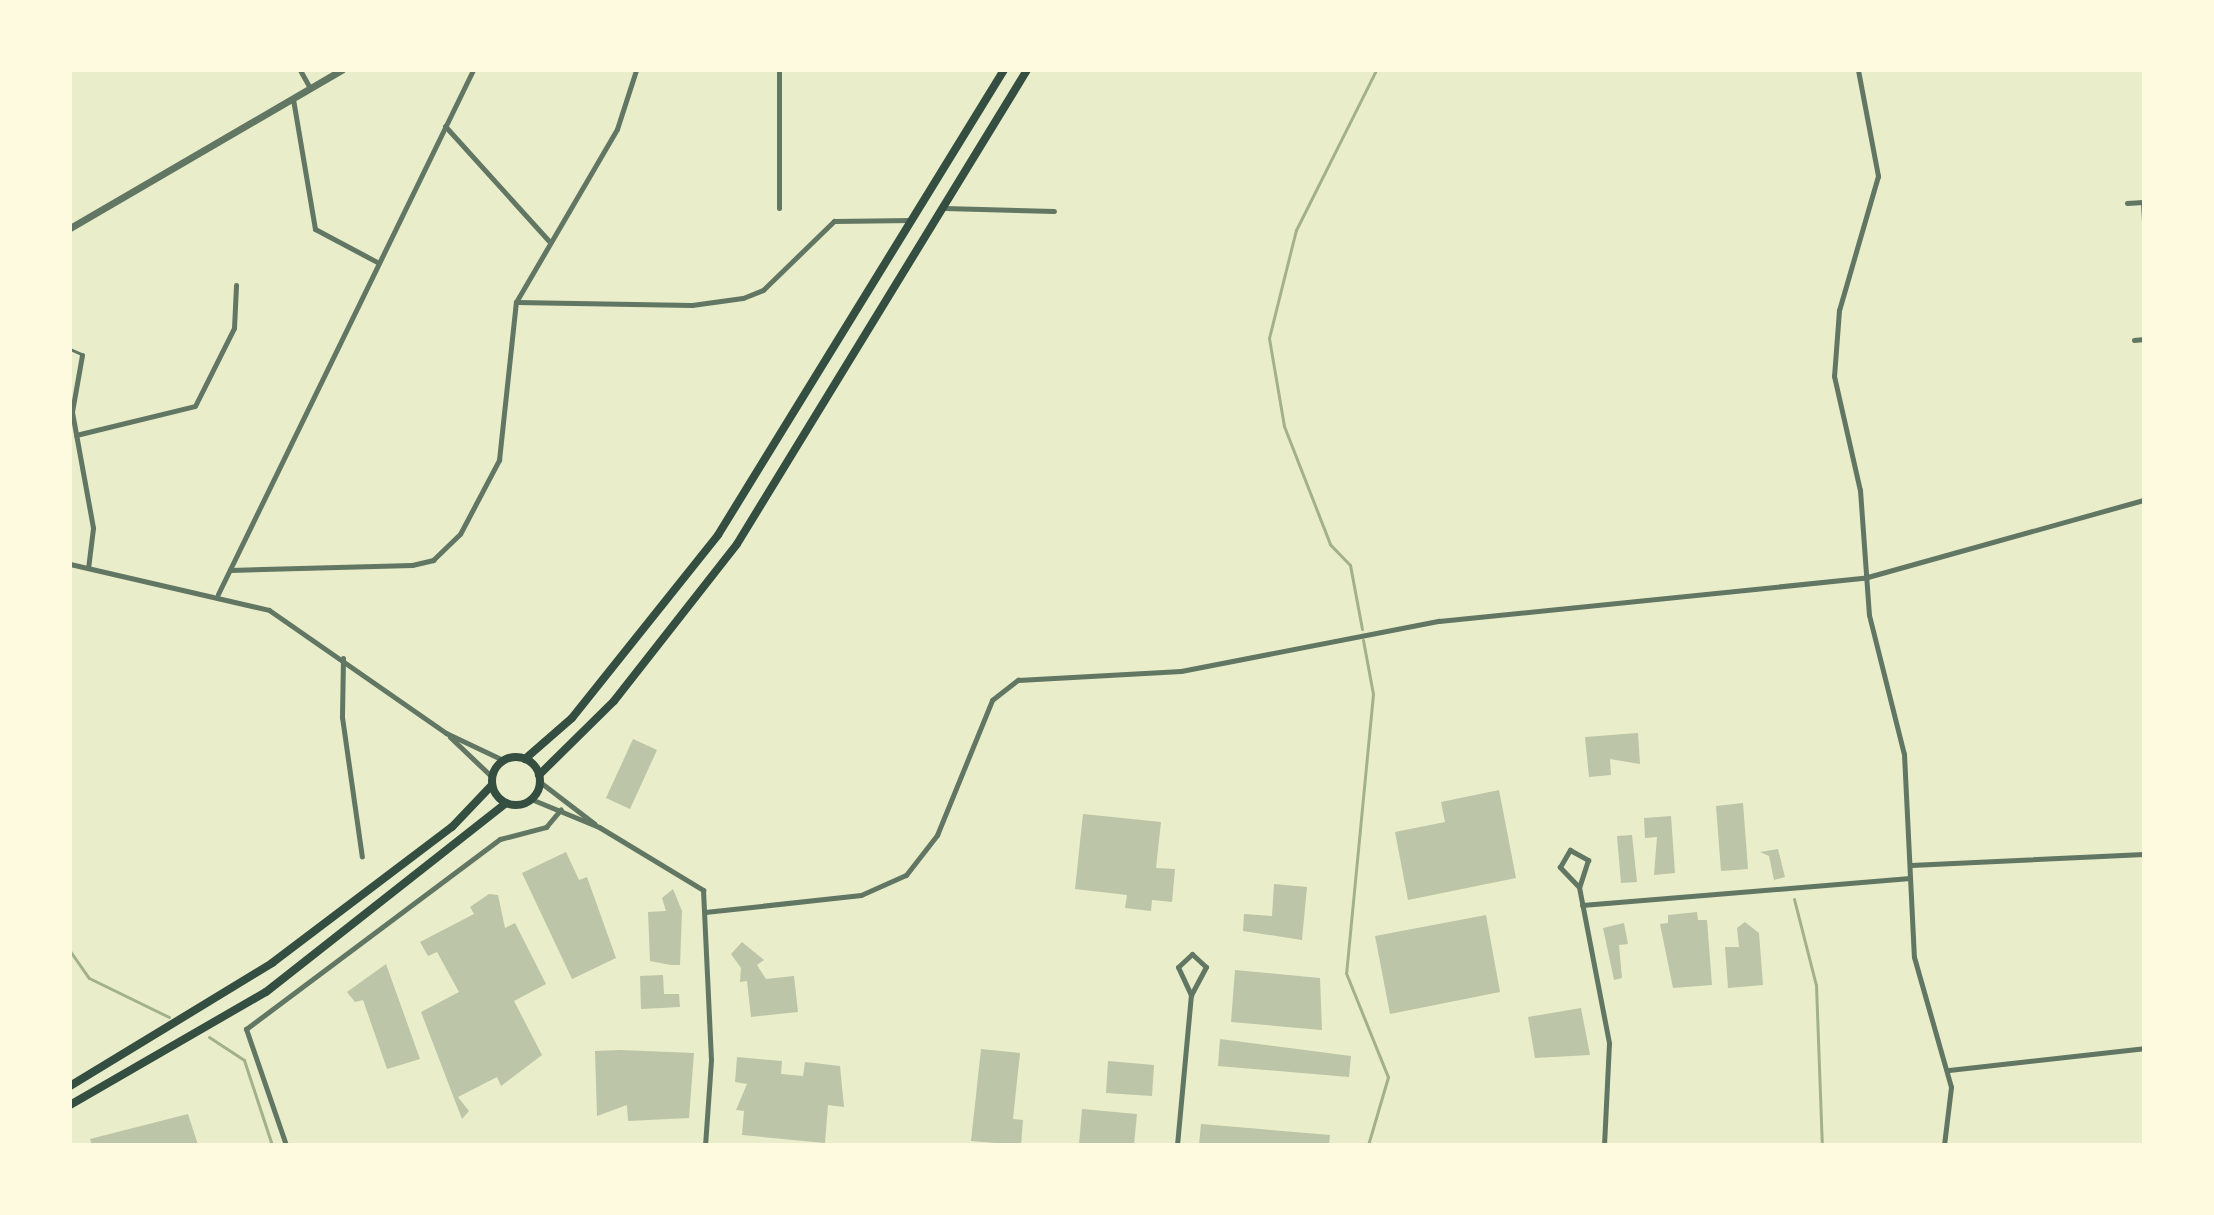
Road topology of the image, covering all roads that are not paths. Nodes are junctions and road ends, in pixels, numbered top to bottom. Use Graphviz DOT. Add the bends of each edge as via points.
graph roads {
  1 [pos="300,70"];
  2 [pos="342,70"];
  3 [pos="473,70"];
  4 [pos="636,70"];
  5 [pos="779,70"];
  6 [pos="1004,70"];
  7 [pos="1027,70"];
  8 [pos="1858,70"];
  9 [pos="310,88"];
  10 [pos="293,99"];
  11 [pos="445,126"];
  12 [pos="2144,202"];
  13 [pos="2127,203"];
  14 [pos="779,208"];
  15 [pos="943,208"];
  16 [pos="1054,211"];
  17 [pos="913,221"];
  18 [pos="2144,222"];
  19 [pos="70,228"];
  20 [pos="548,240"];
  21 [pos="377,262"];
  22 [pos="236,285"];
  23 [pos="516,302"];
  24 [pos="2144,339"];
  25 [pos="2134,340"];
  26 [pos="70,349"];
  27 [pos="82,355"];
  28 [pos="76,435"];
  29 [pos="2144,500"];
  30 [pos="70,564"];
  31 [pos="88,566"];
  32 [pos="230,570"];
  33 [pos="1864,578"];
  34 [pos="218,594"];
  35 [pos="343,657"];
  36 [pos="446,733"];
  37 [pos="525,759"];
  38 [pos="503,760"];
  39 [pos="539,778"];
  40 [pos="492,781"];
  41 [pos="531,799"];
  42 [pos="506,803"];
  43 [pos="561,809"];
  44 [pos="599,827"];
  45 [pos="2144,854"];
  46 [pos="362,857"];
  47 [pos="1911,865"];
  48 [pos="1910,878"];
  49 [pos="1579,887"];
  50 [pos="1582,905"];
  51 [pos="705,912"];
  52 [pos="1191,995"];
  53 [pos="2144,1048"];
  54 [pos="1949,1070"];
  55 [pos="70,1086"];
  56 [pos="70,1105"];
  57 [pos="286,1145"];
  58 [pos="517,1145"];
  59 [pos="633,1145"];
  60 [pos="705,1145"];
  61 [pos="1177,1145"];
  62 [pos="1604,1145"];
  63 [pos="1944,1145"];
  1 -- 9 [label="street"];
  2 -- 9 [label="street"];
  3 -- 11 [label="street"];
  4 -- 20 [label="street" via="617,129"];
  5 -- 14 [label="street"];
  6 -- 17 [label="main road"];
  7 -- 15 [label="main road"];
  8 -- 33 [label="street" via="1878,176 1832,354 1860,490"];
  9 -- 10 [label="street"];
  10 -- 19 [label="street"];
  10 -- 21 [label="street" via="315,229"];
  11 -- 20 [label="street"];
  11 -- 21 [label="street"];
  12 -- 13 [label="street"];
  12 -- 18 [label="street"];
  15 -- 16 [label="street"];
  15 -- 39 [label="main road" via="737,544 614,701"];
  17 -- 23 [label="street" via="884,215 834,221 763,290 743,298 692,305"];
  17 -- 37 [label="main road" via="692,573 572,718"];
  20 -- 23 [label="street"];
  21 -- 32 [label="street"];
  22 -- 28 [label="street" via="234,328 195,406"];
  23 -- 32 [label="street" via="499,460 448,548 412,565"];
  24 -- 25 [label="street"];
  26 -- 27 [label="lane"];
  27 -- 28 [label="street"];
  28 -- 31 [label="street" via="93,523"];
  29 -- 33 [label="street"];
  30 -- 31 [label="street"];
  31 -- 34 [label="street"];
  32 -- 34 [label="street"];
  33 -- 47 [label="street" via="1904,754"];
  33 -- 51 [label="street" via="1353,636 1181,671 1010,683 988,708 931,846 906,875 861,895"];
  34 -- 35 [label="street" via="269,610"];
  35 -- 36 [label="street"];
  35 -- 46 [label="street" via="342,717"];
  36 -- 38 [label="street"];
  36 -- 40 [label="street"];
  37 -- 38 [label="main road"];
  37 -- 39 [label="main road"];
  38 -- 40 [label="main road"];
  39 -- 41 [label="main road"];
  39 -- 44 [label="street"];
  40 -- 42 [label="main road"];
  40 -- 55 [label="main road" via="452,827 211,1005"];
  41 -- 42 [label="main road"];
  41 -- 43 [label="street"];
  42 -- 56 [label="main road" via="310,959 190,1039"];
  43 -- 44 [label="street"];
  43 -- 57 [label="street" via="546,827 500,839 246,1029"];
  44 -- 51 [label="street" via="694,879"];
  45 -- 47 [label="street"];
  47 -- 48 [label="street"];
  48 -- 50 [label="street"];
  48 -- 54 [label="street" via="1914,957"];
  49 -- 49 [label="street" via="1588,860 1570,850 1560,867"];
  49 -- 50 [label="street"];
  50 -- 62 [label="street" via="1609,1043"];
  51 -- 60 [label="street" via="711,1060"];
  52 -- 52 [label="street" via="1206,967 1192,954 1178,967"];
  52 -- 61 [label="street"];
  53 -- 54 [label="street"];
  54 -- 63 [label="street"];
  58 -- 59 [label="street"];
}
